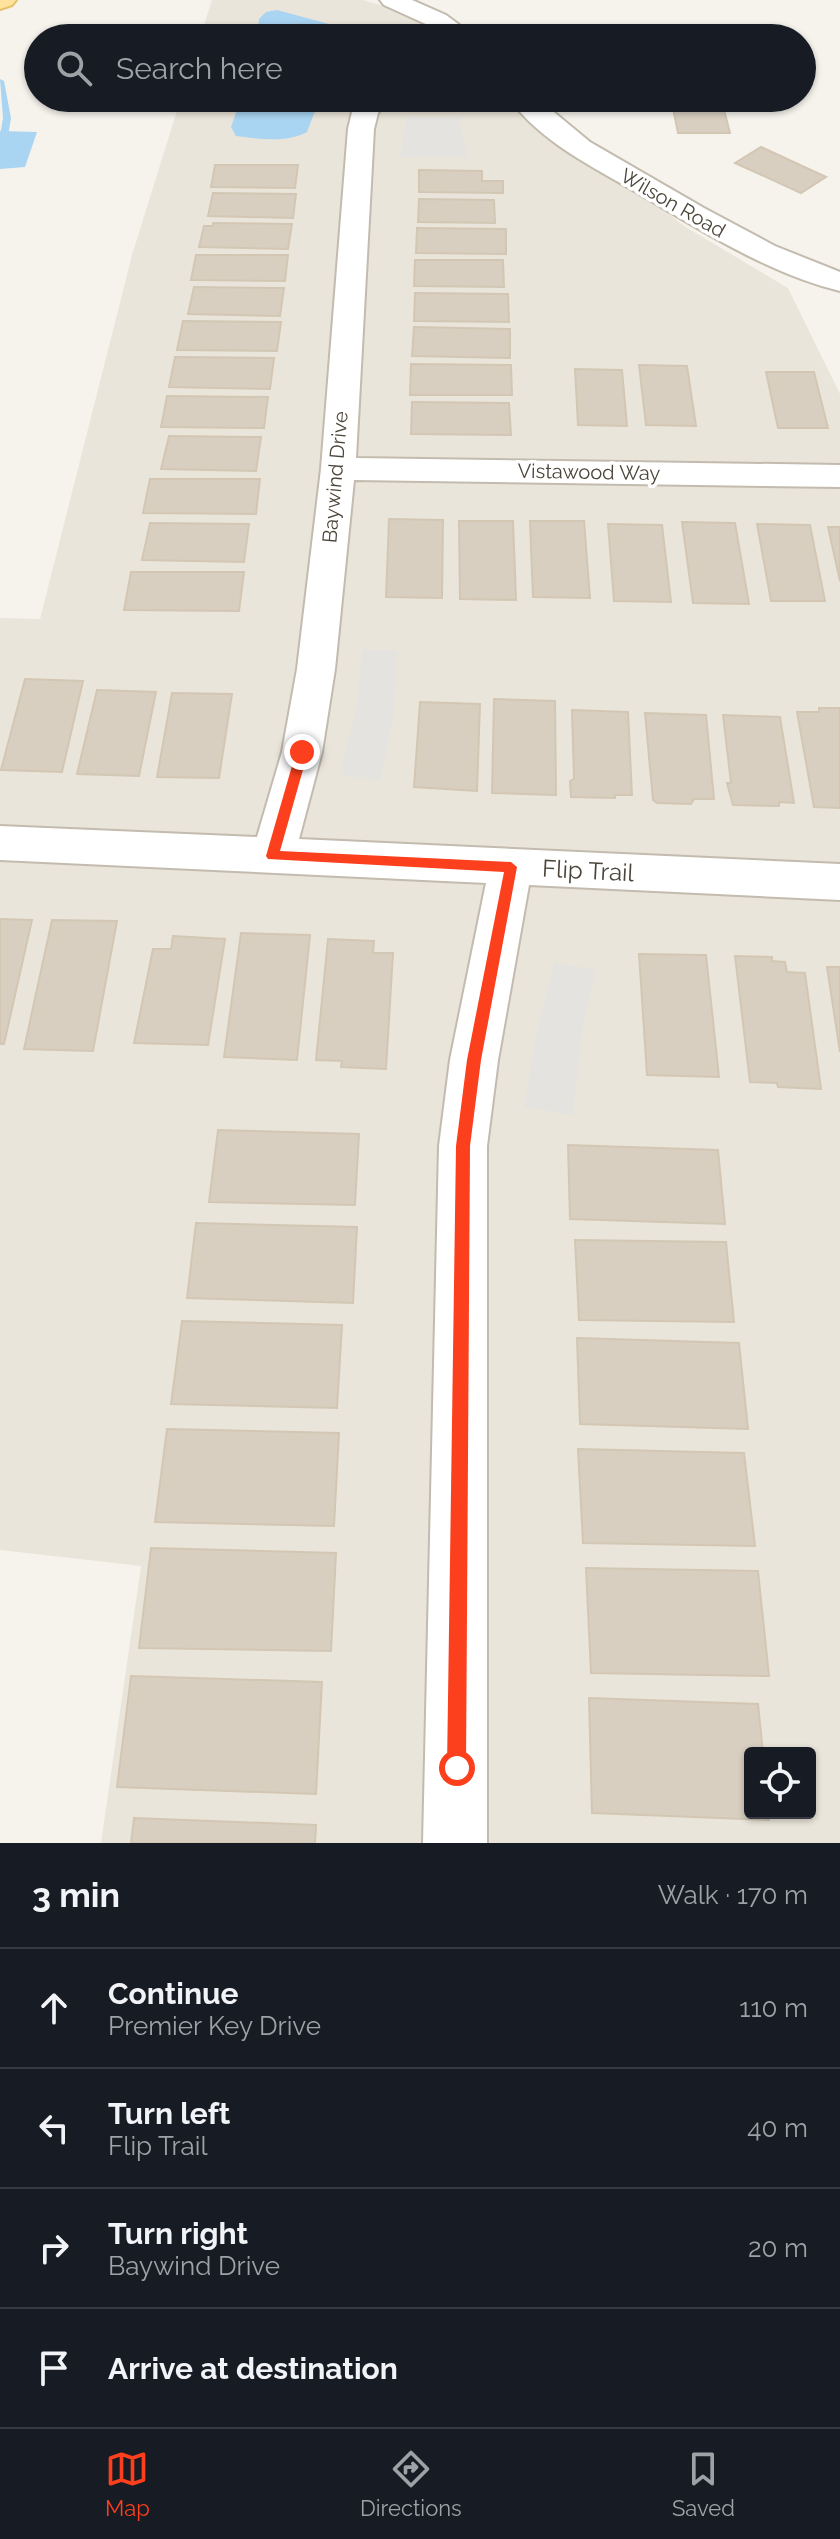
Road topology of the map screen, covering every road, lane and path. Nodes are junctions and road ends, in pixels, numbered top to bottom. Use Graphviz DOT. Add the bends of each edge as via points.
graph roads {
  1 [pos="392,0"];
  2 [pos="443,24"];
  3 [pos="365,112"];
  4 [pos="538,112"];
  5 [pos="840,282"];
  6 [pos="338,469"];
  7 [pos="840,476"];
  8 [pos="0,843"];
  9 [pos="273,856"];
  10 [pos="511,867"];
  11 [pos="840,882"];
  12 [pos="455,1843"];
  1 -- 2 [label="street"];
  3 -- 6 [label="street, Baywind Drive"];
  4 -- 5 [label="street, Wilson Road" via="578,146 724,233 783,263"];
  6 -- 7 [label="street, Vistawood Way"];
  6 -- 9 [label="street, Baywind Drive" via="312,705"];
  8 -- 9 [label="street, Flip Trail"];
  9 -- 10 [label="street, Flip Trail"];
  10 -- 11 [label="street, Flip Trail"];
  10 -- 12 [label="street" via="463,1146"];
}
